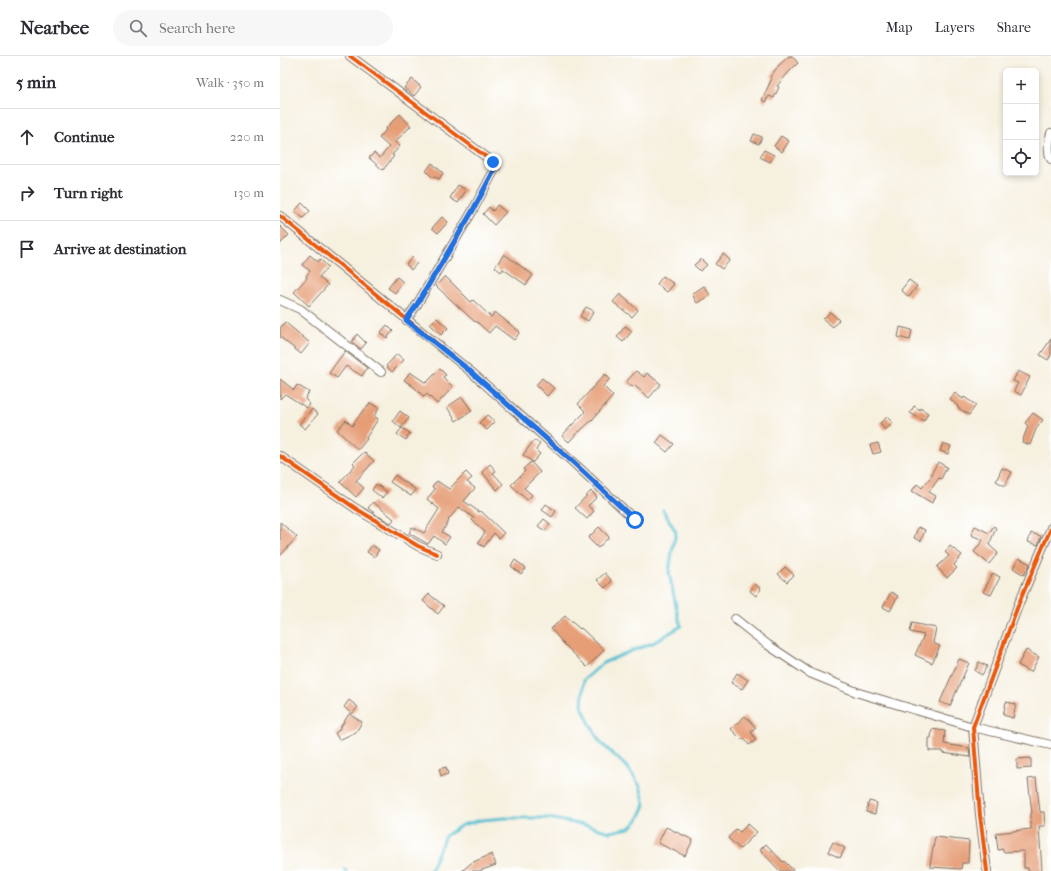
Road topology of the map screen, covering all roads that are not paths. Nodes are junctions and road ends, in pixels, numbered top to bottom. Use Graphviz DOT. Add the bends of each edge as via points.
graph roads {
  1 [pos="350,56"];
  2 [pos="1051,133"];
  3 [pos="1051,159"];
  4 [pos="280,216"];
  5 [pos="280,300"];
  6 [pos="406,320"];
  7 [pos="381,372"];
  8 [pos="280,456"];
  9 [pos="635,520"];
  10 [pos="1051,528"];
  11 [pos="437,554"];
  12 [pos="735,619"];
  13 [pos="973,726"];
  14 [pos="1051,745"];
  15 [pos="987,871"];
  1 -- 6 [label="street" via="493,162 496,167 472,212"];
  2 -- 3 [label="street" via="1048,153"];
  4 -- 6 [label="street"];
  5 -- 7 [label="street" via="300,309"];
  6 -- 9 [label="street" via="470,371"];
  8 -- 11 [label="street" via="355,508 418,546"];
  10 -- 13 [label="street" via="1019,603"];
  12 -- 13 [label="street" via="768,645 810,672 859,692"];
  13 -- 14 [label="street"];
  13 -- 15 [label="street"];
}
